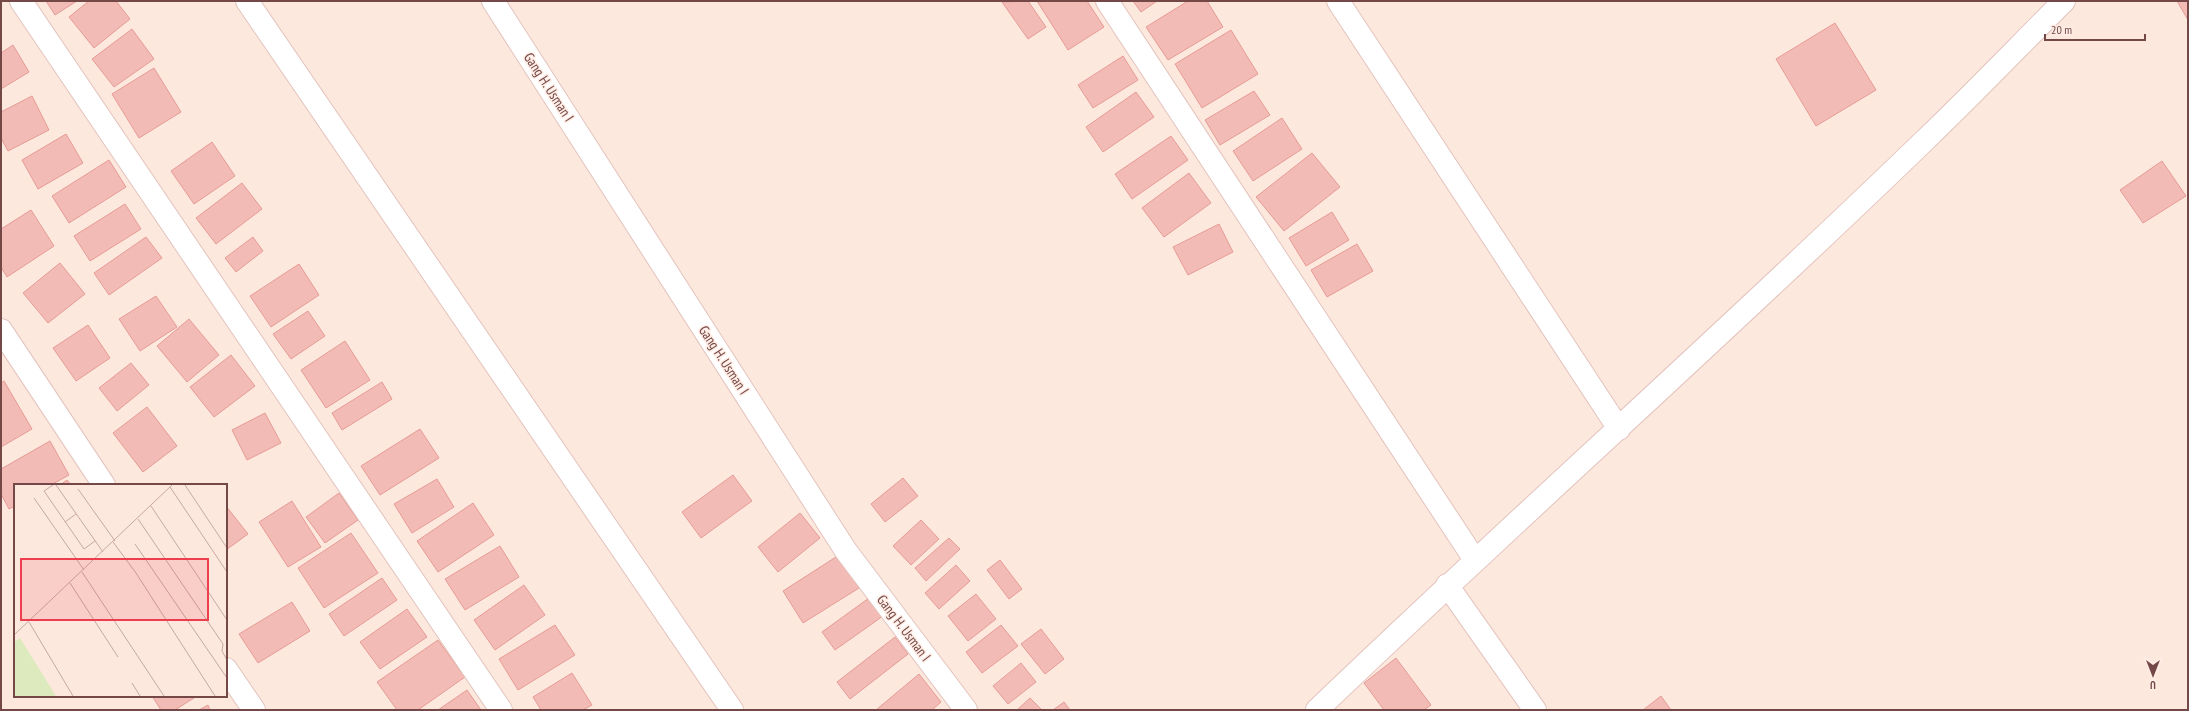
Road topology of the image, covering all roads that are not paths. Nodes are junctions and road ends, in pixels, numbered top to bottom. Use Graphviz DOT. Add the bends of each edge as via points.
graph roads {
  1 [pos="21,1"];
  2 [pos="246,1"];
  3 [pos="493,1"];
  4 [pos="1107,1"];
  5 [pos="1338,1"];
  6 [pos="2064,1"];
  7 [pos="1,330"];
  8 [pos="1618,429"];
  9 [pos="103,484"];
  10 [pos="1475,560"];
  11 [pos="1448,585"];
  12 [pos="227,670"];
  13 [pos="254,710"];
  14 [pos="501,710"];
  15 [pos="732,710"];
  16 [pos="966,710"];
  17 [pos="1317,710"];
  18 [pos="1535,710"];
  1 -- 14 [label="street"];
  2 -- 15 [label="street"];
  3 -- 16 [label="street, Gang H. Usman I" via="846,551"];
  4 -- 10 [label="street"];
  5 -- 8 [label="street"];
  6 -- 8 [label="street" via="1926,140"];
  7 -- 9 [label="street"];
  8 -- 10 [label="street"];
  10 -- 11 [label="street"];
  11 -- 17 [label="street"];
  11 -- 18 [label="street"];
  12 -- 13 [label="street"];
}
